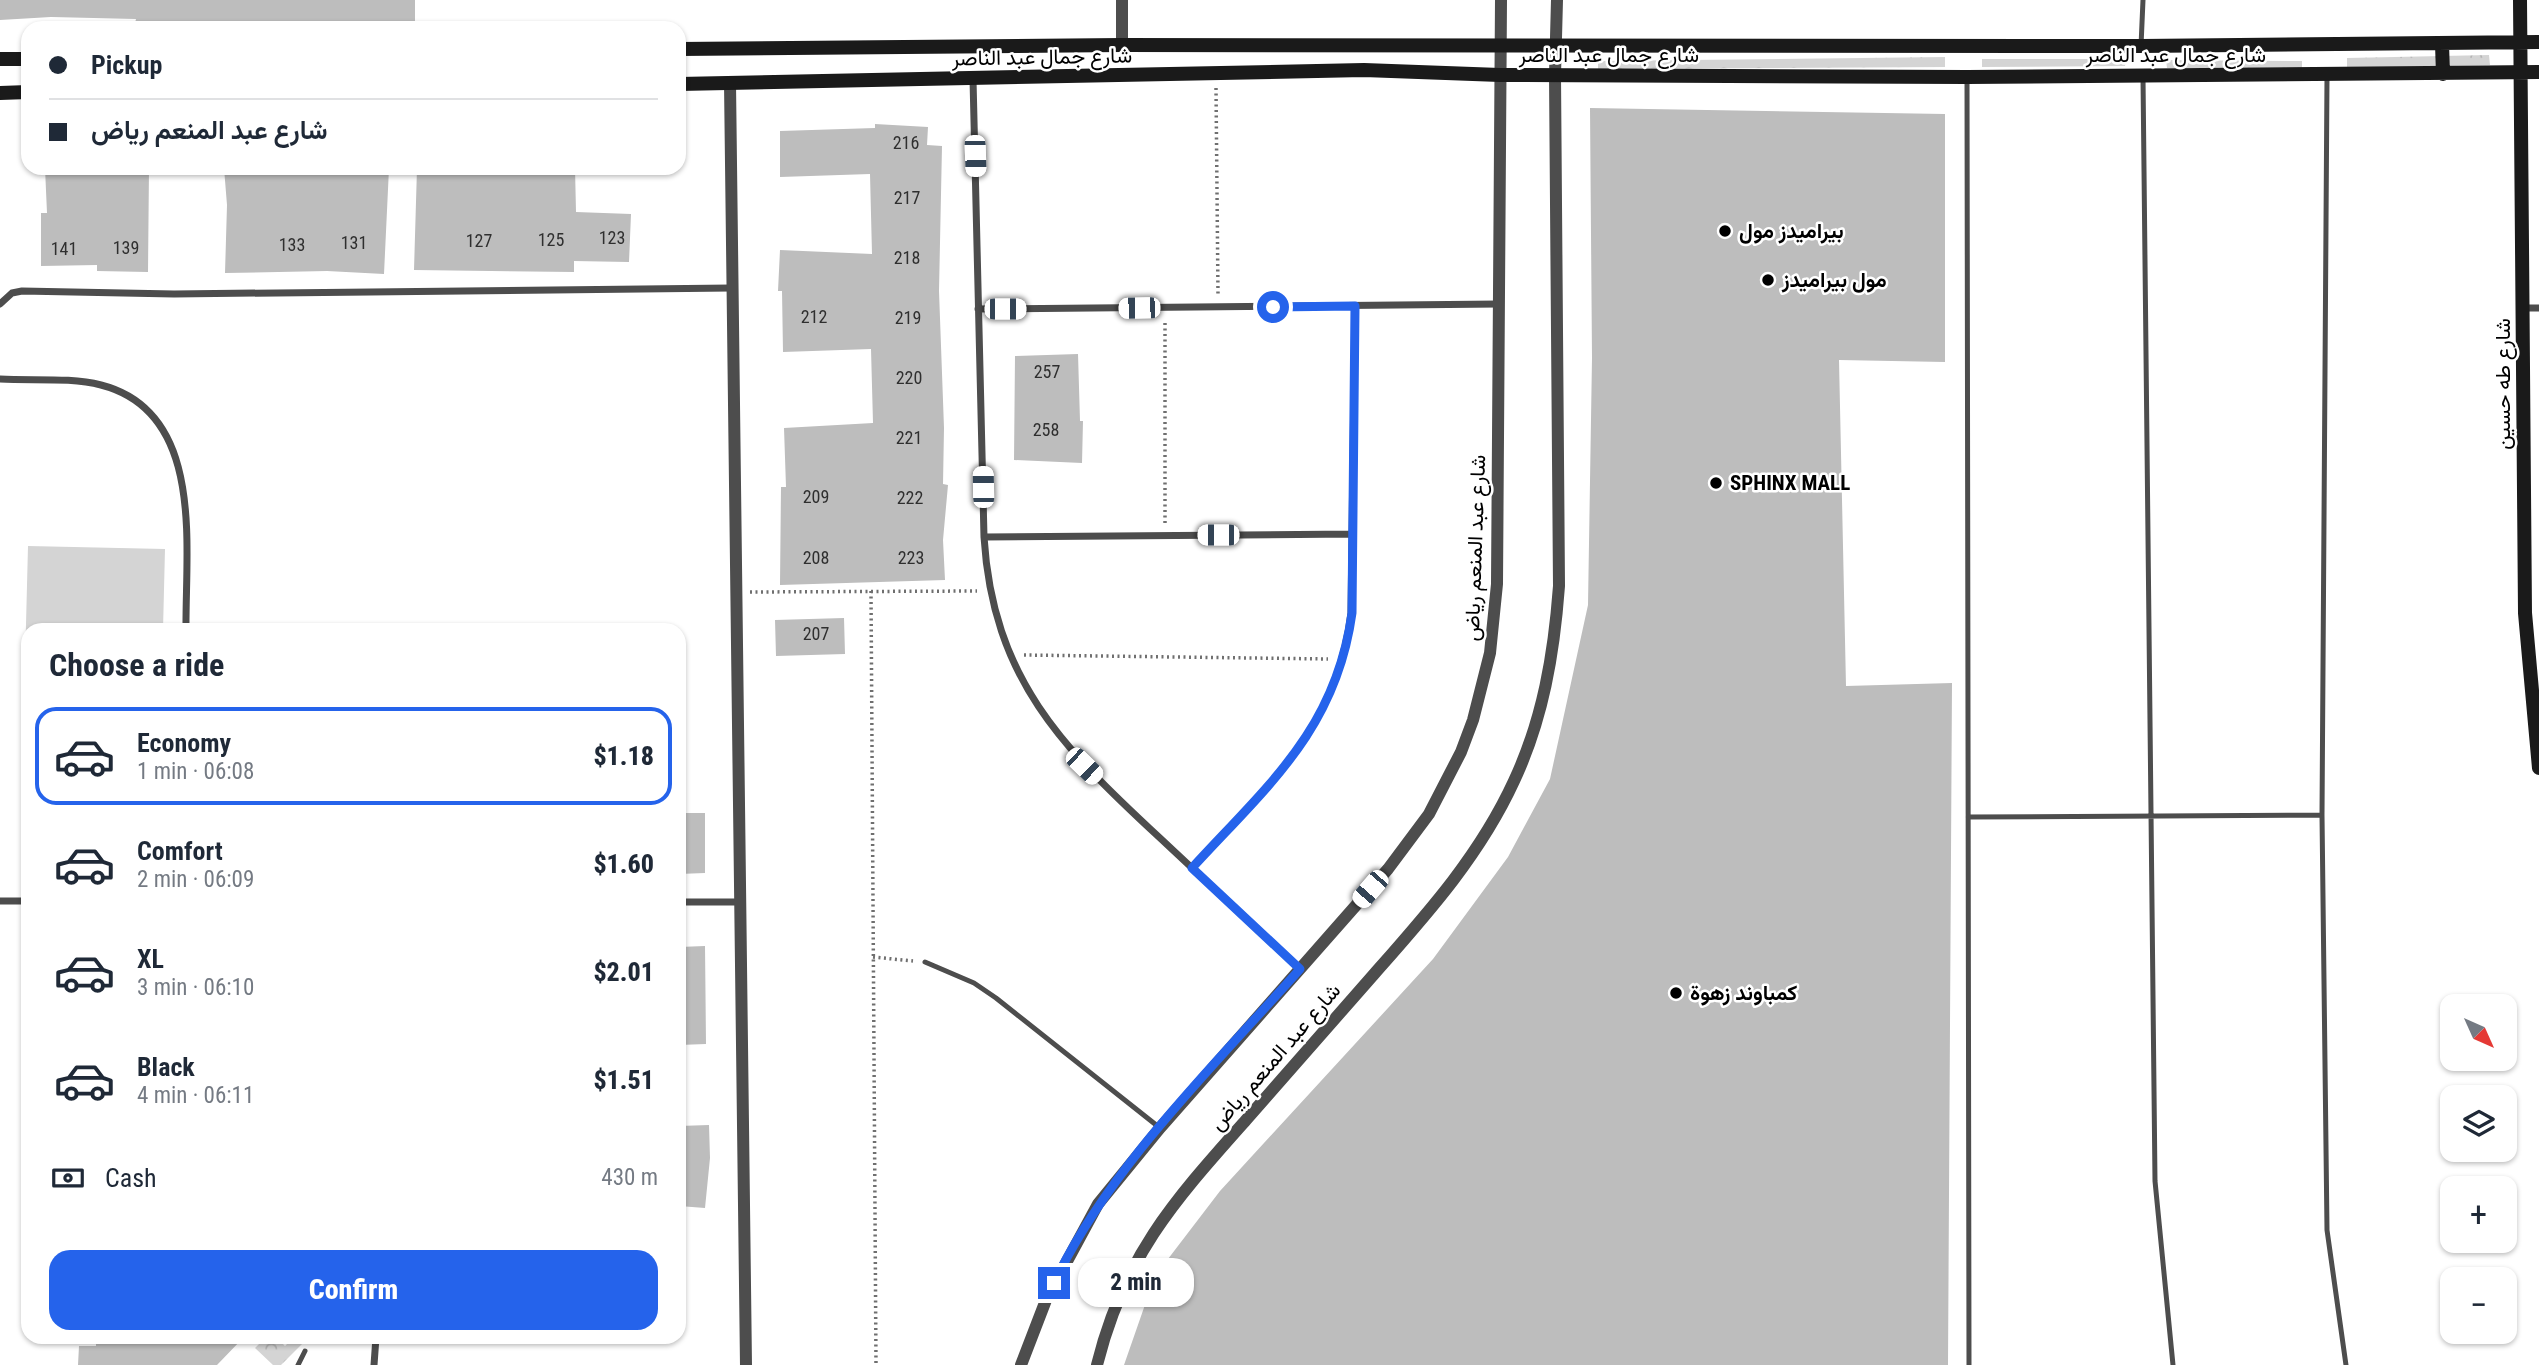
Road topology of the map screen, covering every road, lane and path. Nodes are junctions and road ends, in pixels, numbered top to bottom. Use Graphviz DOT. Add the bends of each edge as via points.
graph roads {
  1 [pos="1122,0"];
  2 [pos="1501,0"];
  3 [pos="1557,0"];
  4 [pos="2143,0"];
  5 [pos="2520,0"];
  6 [pos="2539,42"];
  7 [pos="2521,43"];
  8 [pos="2442,44"];
  9 [pos="1122,45"];
  10 [pos="1502,45"];
  11 [pos="1556,45"];
  12 [pos="2141,46"];
  13 [pos="686,49"];
  14 [pos="21,58"];
  15 [pos="0,59"];
  16 [pos="2521,72"];
  17 [pos="2539,72"];
  18 [pos="2443,74"];
  19 [pos="1216,75"];
  20 [pos="1500,75"];
  21 [pos="1555,75"];
  22 [pos="2327,76"];
  23 [pos="1967,77"];
  24 [pos="2143,77"];
  25 [pos="973,79"];
  26 [pos="730,83"];
  27 [pos="686,84"];
  28 [pos="21,92"];
  29 [pos="0,93"];
  30 [pos="731,288"];
  31 [pos="0,304"];
  32 [pos="1500,304"];
  33 [pos="1355,306"];
  34 [pos="1218,307"];
  35 [pos="1166,308"];
  36 [pos="2524,308"];
  37 [pos="2539,308"];
  38 [pos="978,309"];
  39 [pos="0,379"];
  40 [pos="1353,534"];
  41 [pos="1165,536"];
  42 [pos="984,537"];
  43 [pos="990,591"];
  44 [pos="736,592"];
  45 [pos="871,592"];
  46 [pos="186,623"];
  47 [pos="1009,655"];
  48 [pos="1344,659"];
  49 [pos="2539,768"];
  50 [pos="2149,815"];
  51 [pos="2322,815"];
  52 [pos="1968,817"];
  53 [pos="1192,868"];
  54 [pos="0,901"];
  55 [pos="21,901"];
  56 [pos="686,902"];
  57 [pos="743,902"];
  58 [pos="873,957"];
  59 [pos="926,962"];
  60 [pos="1300,969"];
  61 [pos="1160,1128"];
  62 [pos="376,1344"];
  63 [pos="305,1351"];
  64 [pos="298,1365"];
  65 [pos="374,1365"];
  66 [pos="746,1365"];
  67 [pos="876,1365"];
  68 [pos="1021,1365"];
  69 [pos="1097,1365"];
  70 [pos="1969,1365"];
  71 [pos="2173,1365"];
  72 [pos="2346,1365"];
  1 -- 9 [label="street"];
  2 -- 10 [label="street, شارع عبد المنعم رياض"];
  3 -- 11 [label="street, شارع عبد المنعم رياض"];
  4 -- 12 [label="lane"];
  5 -- 7 [label="main road, شارع طه حسين"];
  6 -- 7 [label="main road, شارع جمال عبد الناصر"];
  7 -- 8 [label="main road, شارع جمال عبد الناصر"];
  7 -- 16 [label="main road, شارع طه حسين"];
  8 -- 12 [label="main road, شارع جمال عبد الناصر"];
  8 -- 18 [label="main road"];
  9 -- 10 [label="main road, شارع جمال عبد الناصر"];
  9 -- 13 [label="main road, شارع جمال عبد الناصر"];
  10 -- 11 [label="main road, شارع جمال عبد الناصر"];
  10 -- 20 [label="street, شارع عبد المنعم رياض"];
  11 -- 12 [label="main road, شارع جمال عبد الناصر"];
  11 -- 21 [label="street, شارع عبد المنعم رياض"];
  14 -- 15 [label="main road"];
  16 -- 17 [label="main road, شارع جمال عبد الناصر"];
  16 -- 18 [label="main road, شارع جمال عبد الناصر"];
  16 -- 36 [label="main road, شارع طه حسين"];
  18 -- 22 [label="main road, شارع جمال عبد الناصر"];
  19 -- 20 [label="main road, شارع جمال عبد الناصر" via="1364,70"];
  19 -- 25 [label="main road, شارع جمال عبد الناصر"];
  19 -- 34 [label="path"];
  20 -- 21 [label="main road, شارع جمال عبد الناصر"];
  20 -- 32 [label="street, شارع عبد المنعم رياض"];
  21 -- 23 [label="main road, شارع جمال عبد الناصر"];
  21 -- 69 [label="street, شارع عبد المنعم رياض" via="1559,586 1551,666 1530,743 1497,816 1454,882 1167,1211 1129,1274"];
  22 -- 24 [label="main road, شارع جمال عبد الناصر"];
  22 -- 51 [label="lane"];
  23 -- 24 [label="main road, شارع جمال عبد الناصر"];
  23 -- 52 [label="lane"];
  24 -- 50 [label="lane"];
  25 -- 26 [label="main road, شارع جمال عبد الناصر"];
  25 -- 38 [label="street"];
  26 -- 27 [label="main road, شارع جمال عبد الناصر"];
  26 -- 30 [label="street"];
  28 -- 29 [label="main road"];
  30 -- 31 [label="street" via="174,294 22,291"];
  30 -- 44 [label="street"];
  32 -- 33 [label="street"];
  32 -- 60 [label="street, شارع عبد المنعم رياض" via="1497,584 1490,653 1476,709 1446,783 1416,833"];
  33 -- 34 [label="street"];
  33 -- 40 [label="street"];
  34 -- 35 [label="street"];
  35 -- 38 [label="street"];
  35 -- 41 [label="path"];
  36 -- 37 [label="street"];
  36 -- 49 [label="main road, شارع طه حسين" via="2525,613"];
  38 -- 42 [label="street"];
  39 -- 46 [label="street" via="99,385 130,400 159,424 177,457 184,494"];
  40 -- 41 [label="street"];
  40 -- 48 [label="street" via="1352,613"];
  41 -- 42 [label="street"];
  42 -- 43 [label="street"];
  43 -- 45 [label="path"];
  43 -- 47 [label="street"];
  44 -- 45 [label="path"];
  44 -- 57 [label="street"];
  45 -- 58 [label="path"];
  47 -- 48 [label="path"];
  47 -- 53 [label="street" via="1042,714 1084,766"];
  48 -- 53 [label="street" via="1308,738"];
  50 -- 51 [label="lane"];
  50 -- 52 [label="lane"];
  50 -- 71 [label="lane" via="2155,1181"];
  51 -- 72 [label="lane" via="2327,1230"];
  52 -- 70 [label="lane"];
  53 -- 60 [label="street"];
  54 -- 55 [label="street"];
  56 -- 57 [label="street"];
  57 -- 66 [label="street"];
  58 -- 59 [label="path"];
  58 -- 67 [label="path"];
  59 -- 61 [label="lane" via="996,998"];
  60 -- 61 [label="street, شارع عبد المنعم رياض"];
  61 -- 68 [label="street, شارع عبد المنعم رياض" via="1120,1175 1079,1235 1045,1300"];
  62 -- 65 [label="street"];
  63 -- 64 [label="lane"];
}
